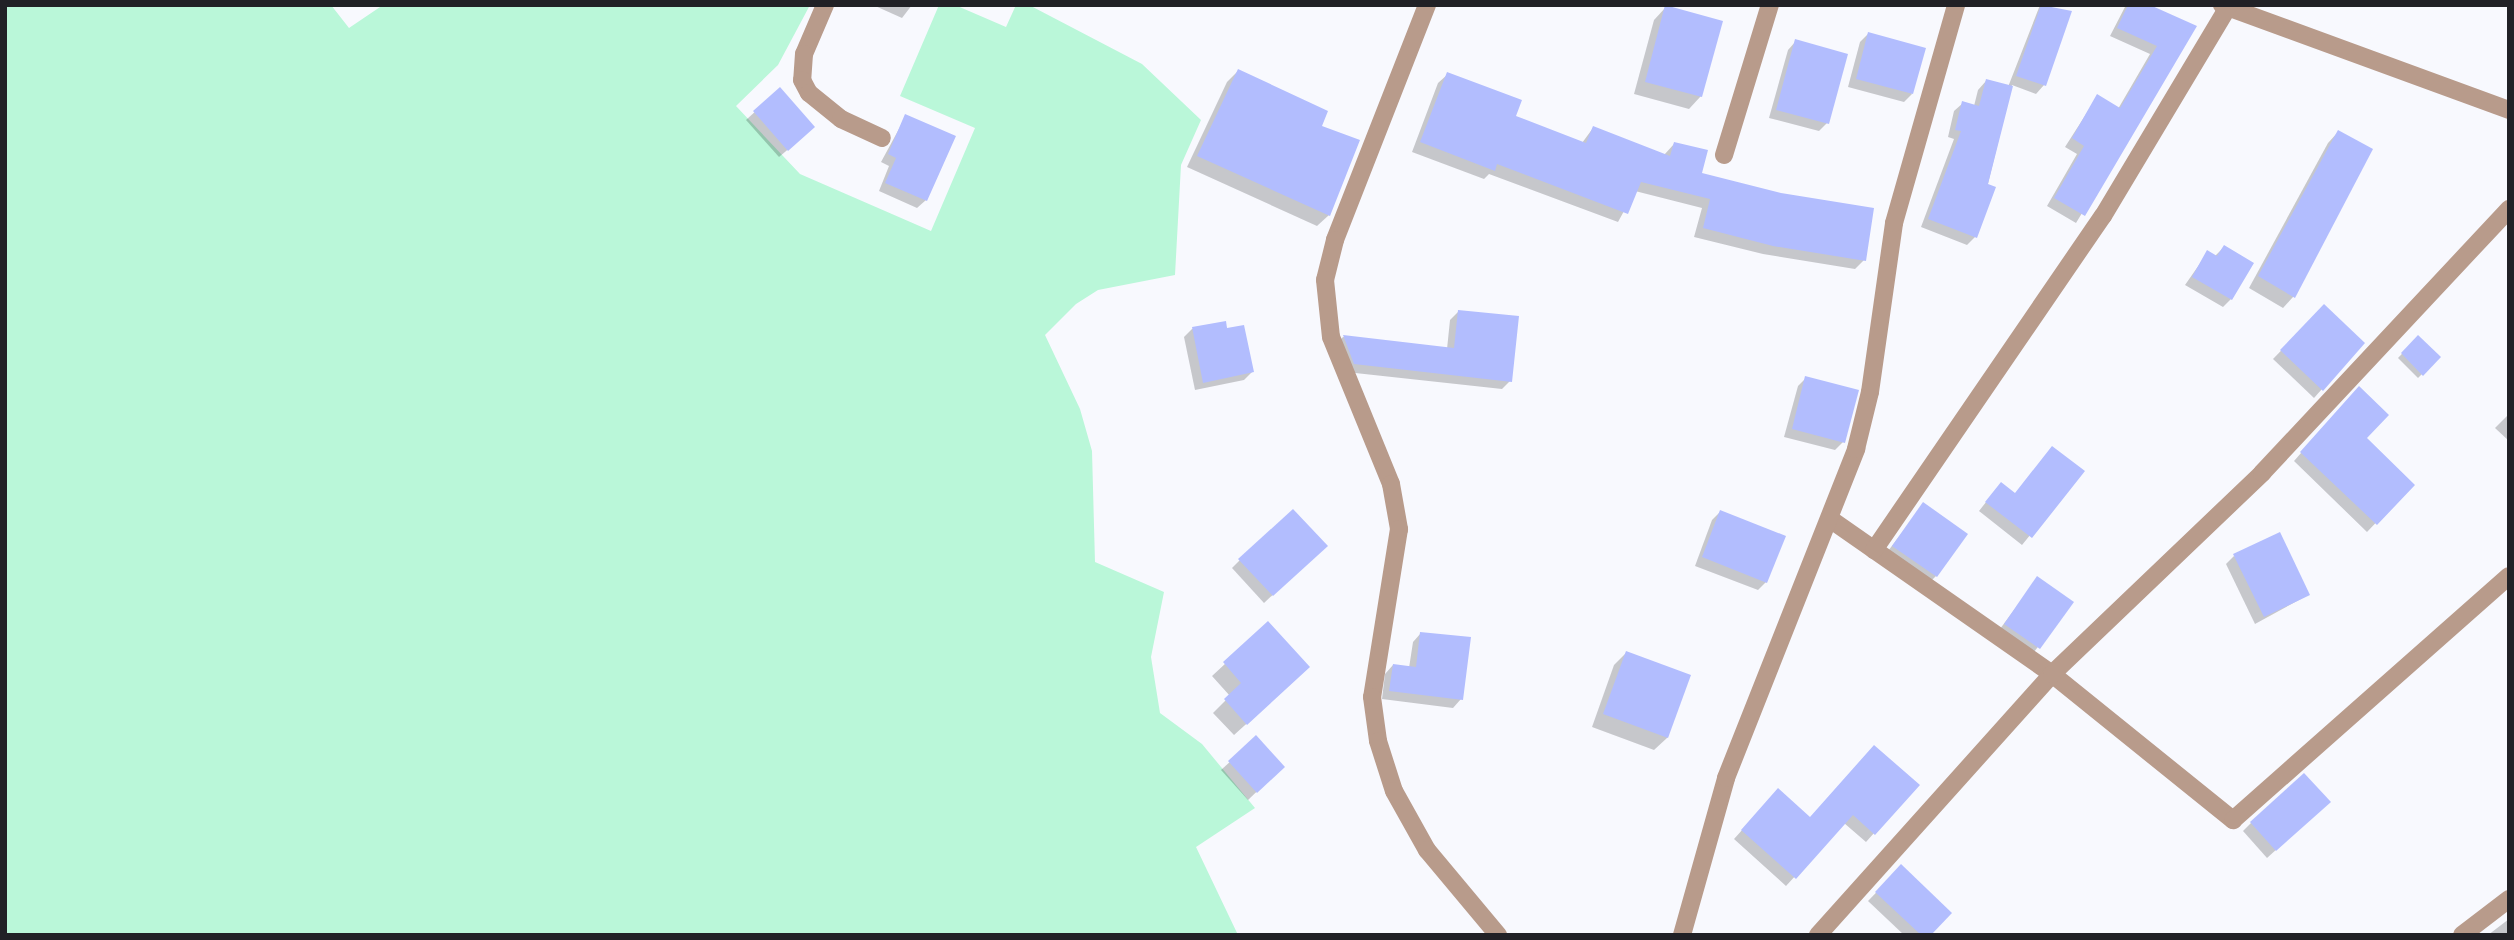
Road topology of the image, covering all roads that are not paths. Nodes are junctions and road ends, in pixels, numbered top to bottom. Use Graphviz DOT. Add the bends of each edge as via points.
graph roads {
  1 [pos="825,5"];
  2 [pos="1427,5"];
  3 [pos="1770,5"];
  4 [pos="1956,5"];
  5 [pos="2225,6"];
  6 [pos="2509,110"];
  7 [pos="882,138"];
  8 [pos="1724,155"];
  9 [pos="2509,209"];
  10 [pos="1830,519"];
  11 [pos="1874,550"];
  12 [pos="2509,576"];
  13 [pos="2052,674"];
  14 [pos="2509,900"];
  15 [pos="1498,935"];
  16 [pos="1682,935"];
  17 [pos="1818,935"];
  18 [pos="2462,935"];
  1 -- 7 [label="street" via="804,54 802,80 809,93 841,119"];
  2 -- 15 [label="street" via="1335,240 1325,280 1331,337 1391,484 1399,528 1374,674 1378,741 1394,791 1427,850"];
  3 -- 8 [label="street"];
  4 -- 10 [label="street" via="1894,223 1870,392 1856,449"];
  5 -- 6 [label="street"];
  5 -- 11 [label="street" via="2102,216"];
  9 -- 13 [label="street" via="2262,473"];
  10 -- 11 [label="street"];
  10 -- 16 [label="street" via="1726,778"];
  11 -- 13 [label="street"];
  12 -- 13 [label="street" via="2232,820"];
  13 -- 17 [label="street"];
  14 -- 18 [label="street"];
}
